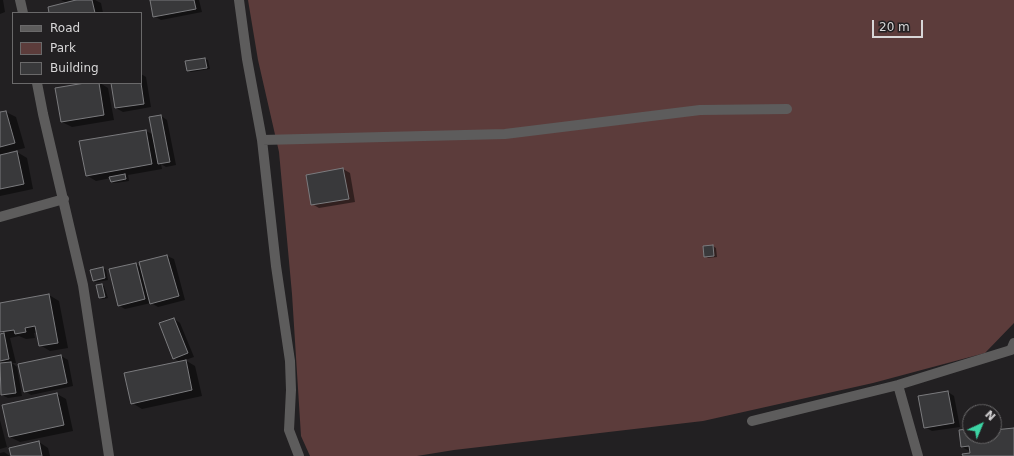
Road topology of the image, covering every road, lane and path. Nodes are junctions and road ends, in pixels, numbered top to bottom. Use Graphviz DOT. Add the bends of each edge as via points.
graph roads {
  1 [pos="20,0"];
  2 [pos="239,0"];
  3 [pos="23,12"];
  4 [pos="37,84"];
  5 [pos="788,109"];
  6 [pos="262,140"];
  7 [pos="64,199"];
  8 [pos="0,217"];
  9 [pos="1014,343"];
  10 [pos="898,384"];
  11 [pos="752,421"];
  12 [pos="109,456"];
  13 [pos="299,456"];
  14 [pos="918,456"];
  1 -- 3 [label="street"];
  2 -- 6 [label="street"];
  4 -- 7 [label="street"];
  5 -- 6 [label="street" via="700,110 504,134"];
  6 -- 13 [label="street" via="290,361 289,430"];
  7 -- 8 [label="street"];
  7 -- 12 [label="street" via="84,285"];
  9 -- 10 [label="street" via="1011,350"];
  10 -- 11 [label="street"];
  10 -- 14 [label="street"];
}
